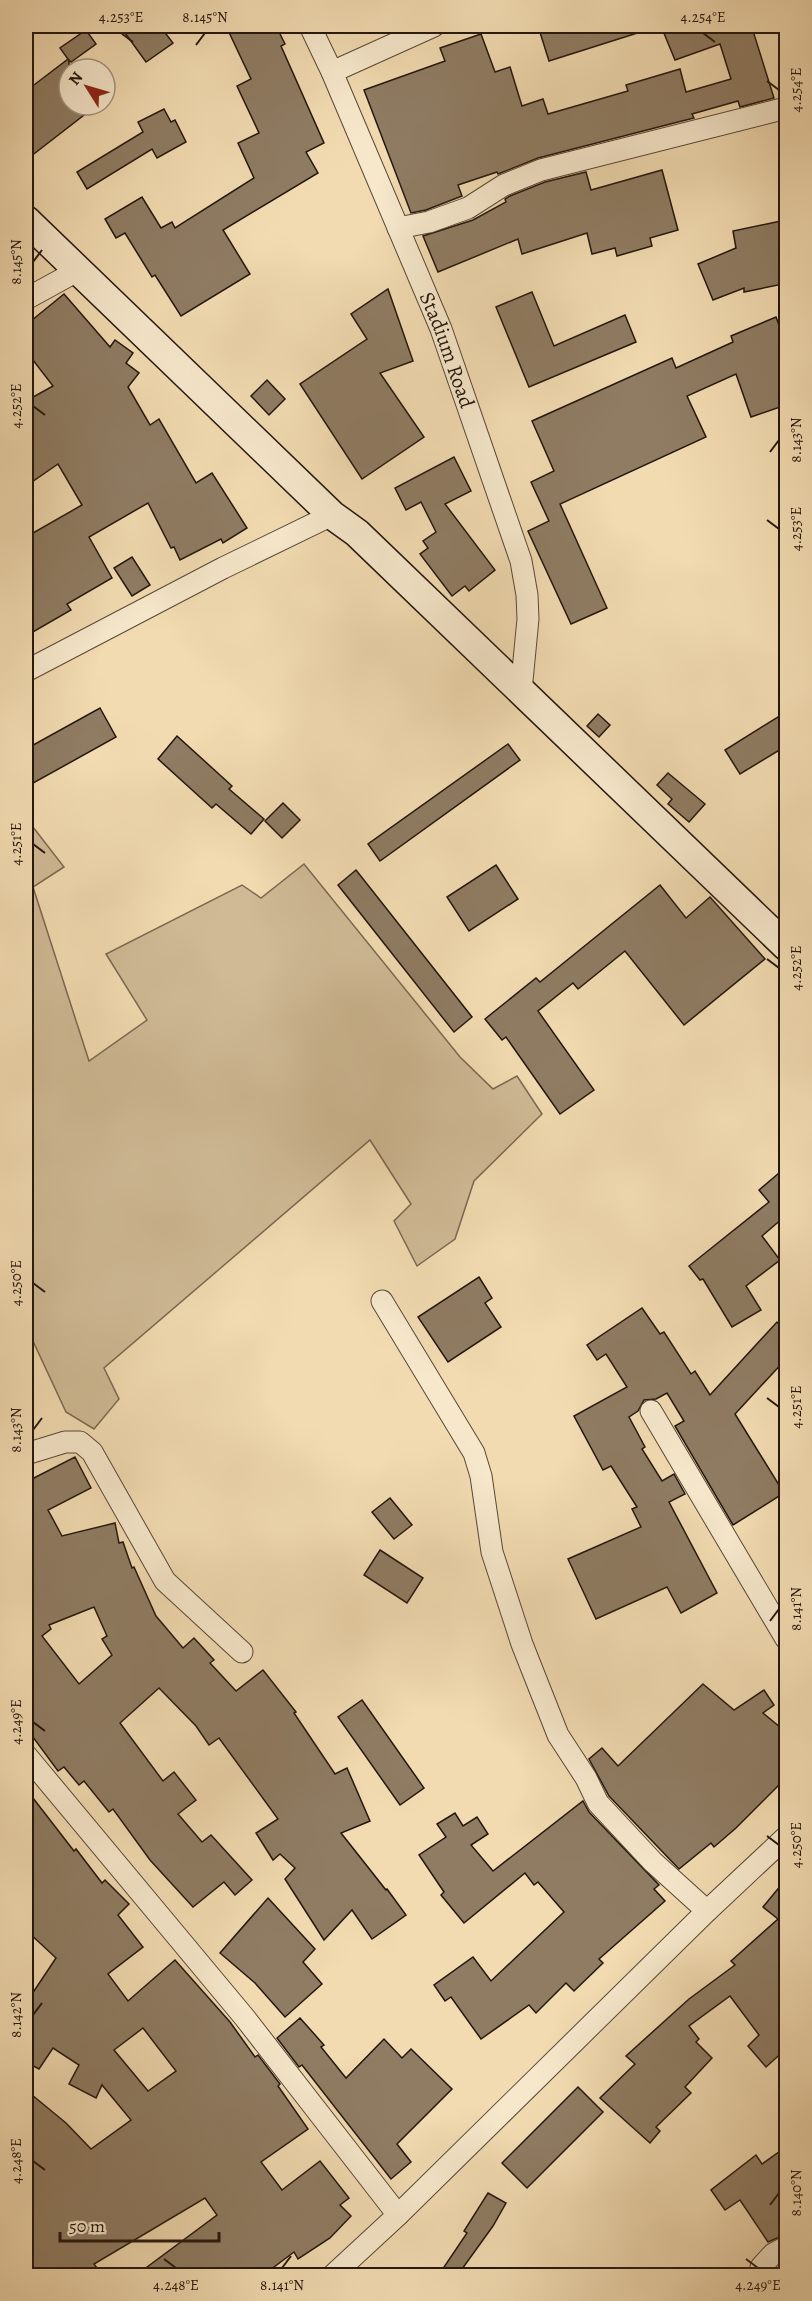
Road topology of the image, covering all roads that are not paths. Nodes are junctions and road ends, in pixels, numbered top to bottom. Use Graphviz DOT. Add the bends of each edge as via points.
graph roads {
  1 [pos="310,26"];
  2 [pos="434,26"];
  3 [pos="332,72"];
  4 [pos="786,108"];
  5 [pos="26,220"];
  6 [pos="398,228"];
  7 [pos="77,271"];
  8 [pos="26,299"];
  9 [pos="332,515"];
  10 [pos="26,671"];
  11 [pos="521,691"];
  12 [pos="786,946"];
  13 [pos="382,1301"];
  14 [pos="651,1411"];
  15 [pos="26,1454"];
  16 [pos="786,1639"];
  17 [pos="242,1652"];
  18 [pos="26,1755"];
  19 [pos="786,1839"];
  20 [pos="706,1911"];
  21 [pos="398,2215"];
  22 [pos="786,2247"];
  23 [pos="332,2276"];
  24 [pos="763,2276"];
  1 -- 3 [label="street, Stadium Road"];
  2 -- 3 [label="street"];
  3 -- 6 [label="street, Stadium Road"];
  4 -- 6 [label="street" via="541,170 504,185 468,208"];
  5 -- 7 [label="main road"];
  6 -- 11 [label="street, Stadium Road" via="441,329 520,561 528,619"];
  7 -- 8 [label="street"];
  7 -- 9 [label="main road"];
  9 -- 10 [label="street"];
  9 -- 11 [label="main road" via="357,533"];
  11 -- 12 [label="main road"];
  13 -- 20 [label="street" via="474,1453 492,1552 522,1644 558,1734 598,1803"];
  14 -- 16 [label="street"];
  15 -- 17 [label="street" via="65,1442 80,1442 92,1452 165,1581"];
  18 -- 21 [label="street" via="245,2018"];
  19 -- 20 [label="street"];
  20 -- 21 [label="street"];
  21 -- 23 [label="street"];
  22 -- 24 [label="street" via="761,2267"];
}
